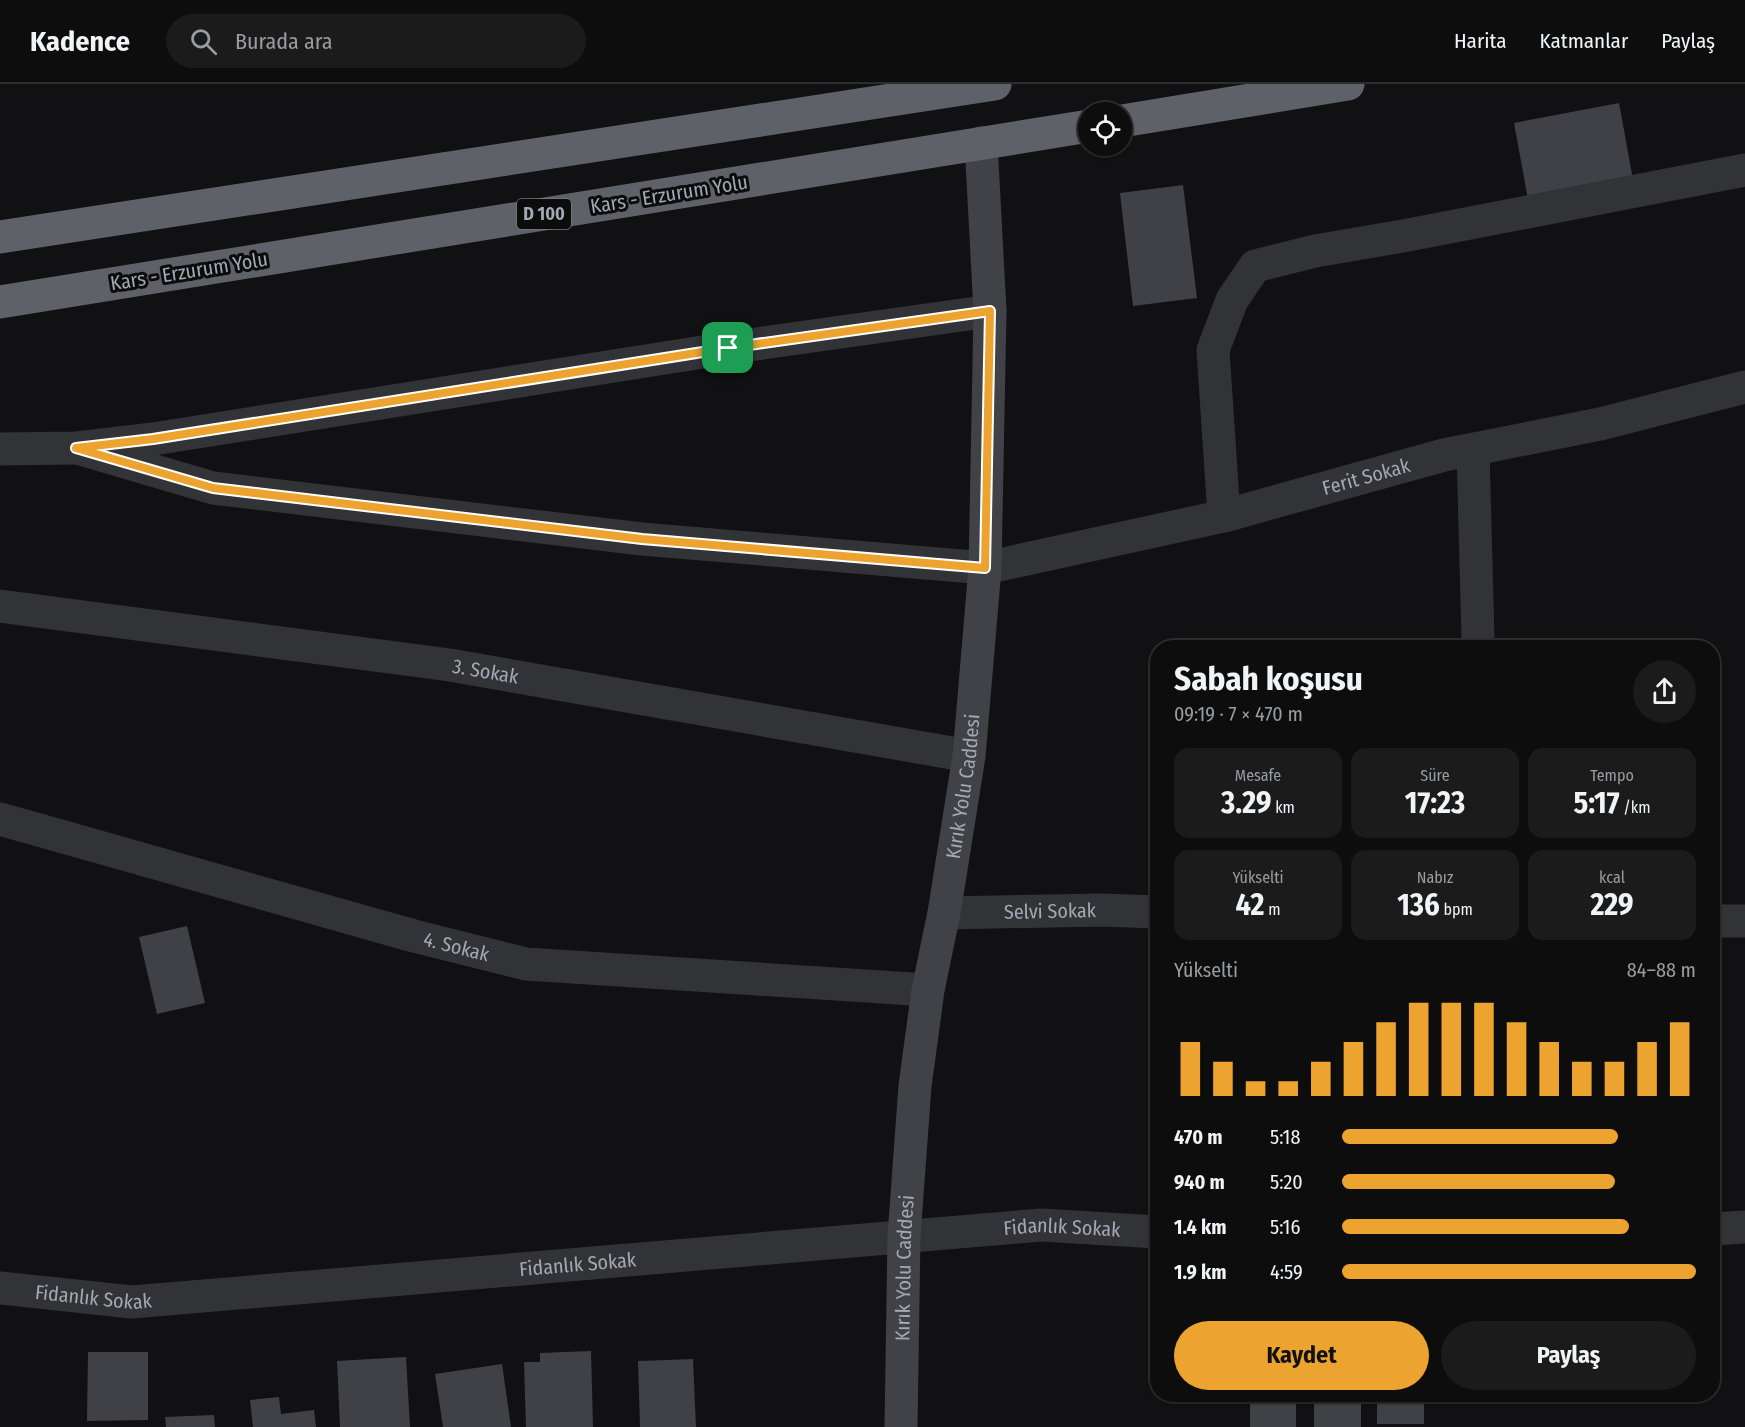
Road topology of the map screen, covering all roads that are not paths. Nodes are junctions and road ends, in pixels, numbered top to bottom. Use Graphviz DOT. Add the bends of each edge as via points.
graph roads {
  1 [pos="994,84"];
  2 [pos="1348,84"];
  3 [pos="947,88"];
  4 [pos="1132,119"];
  5 [pos="1078,128"];
  6 [pos="981,143"];
  7 [pos="1745,170"];
  8 [pos="0,237"];
  9 [pos="0,302"];
  10 [pos="990,311"];
  11 [pos="1745,387"];
  12 [pos="76,448"];
  13 [pos="0,449"];
  14 [pos="1473,450"];
  15 [pos="1224,516"];
  16 [pos="985,568"];
  17 [pos="0,606"];
  18 [pos="1478,639"];
  19 [pos="969,756"];
  20 [pos="0,819"];
  21 [pos="1150,912"];
  22 [pos="944,913"];
  23 [pos="1720,921"];
  24 [pos="1745,921"];
  25 [pos="928,990"];
  26 [pos="1745,1227"];
  27 [pos="1720,1229"];
  28 [pos="1150,1232"];
  29 [pos="904,1236"];
  30 [pos="0,1288"];
  31 [pos="895,1426"];
  1 -- 3 [label="highway"];
  2 -- 4 [label="highway"];
  3 -- 8 [label="highway"];
  5 -- 6 [label="highway, Kars - Erzurum Yolu / D 100"];
  6 -- 9 [label="highway, Kars - Erzurum Yolu / D 100"];
  6 -- 10 [label="street, Kırık Yolu Caddesi"];
  7 -- 15 [label="street" via="1315,251 1255,266 1232,300 1213,350"];
  10 -- 12 [label="street"];
  10 -- 16 [label="street, Kırık Yolu Caddesi"];
  11 -- 14 [label="street, Ferit Sokak" via="1600,424"];
  12 -- 13 [label="street"];
  12 -- 16 [label="street, Ferit Sokak" via="213,488 642,539"];
  14 -- 15 [label="street, Ferit Sokak"];
  14 -- 18 [label="street"];
  15 -- 16 [label="street, Ferit Sokak"];
  16 -- 19 [label="street, Kırık Yolu Caddesi"];
  17 -- 19 [label="street, 3. Sokak" via="450,665"];
  19 -- 22 [label="street, Kırık Yolu Caddesi"];
  20 -- 25 [label="street, 4. Sokak" via="526,964"];
  21 -- 22 [label="street, Selvi Sokak"];
  22 -- 25 [label="street, Kırık Yolu Caddesi"];
  23 -- 24 [label="street"];
  25 -- 29 [label="street, Kırık Yolu Caddesi" via="915,1086"];
  26 -- 27 [label="street"];
  28 -- 29 [label="street, Fidanlık Sokak" via="1041,1226"];
  29 -- 30 [label="street, Fidanlık Sokak" via="132,1302"];
  29 -- 31 [label="street, Kırık Yolu Caddesi"];
}
